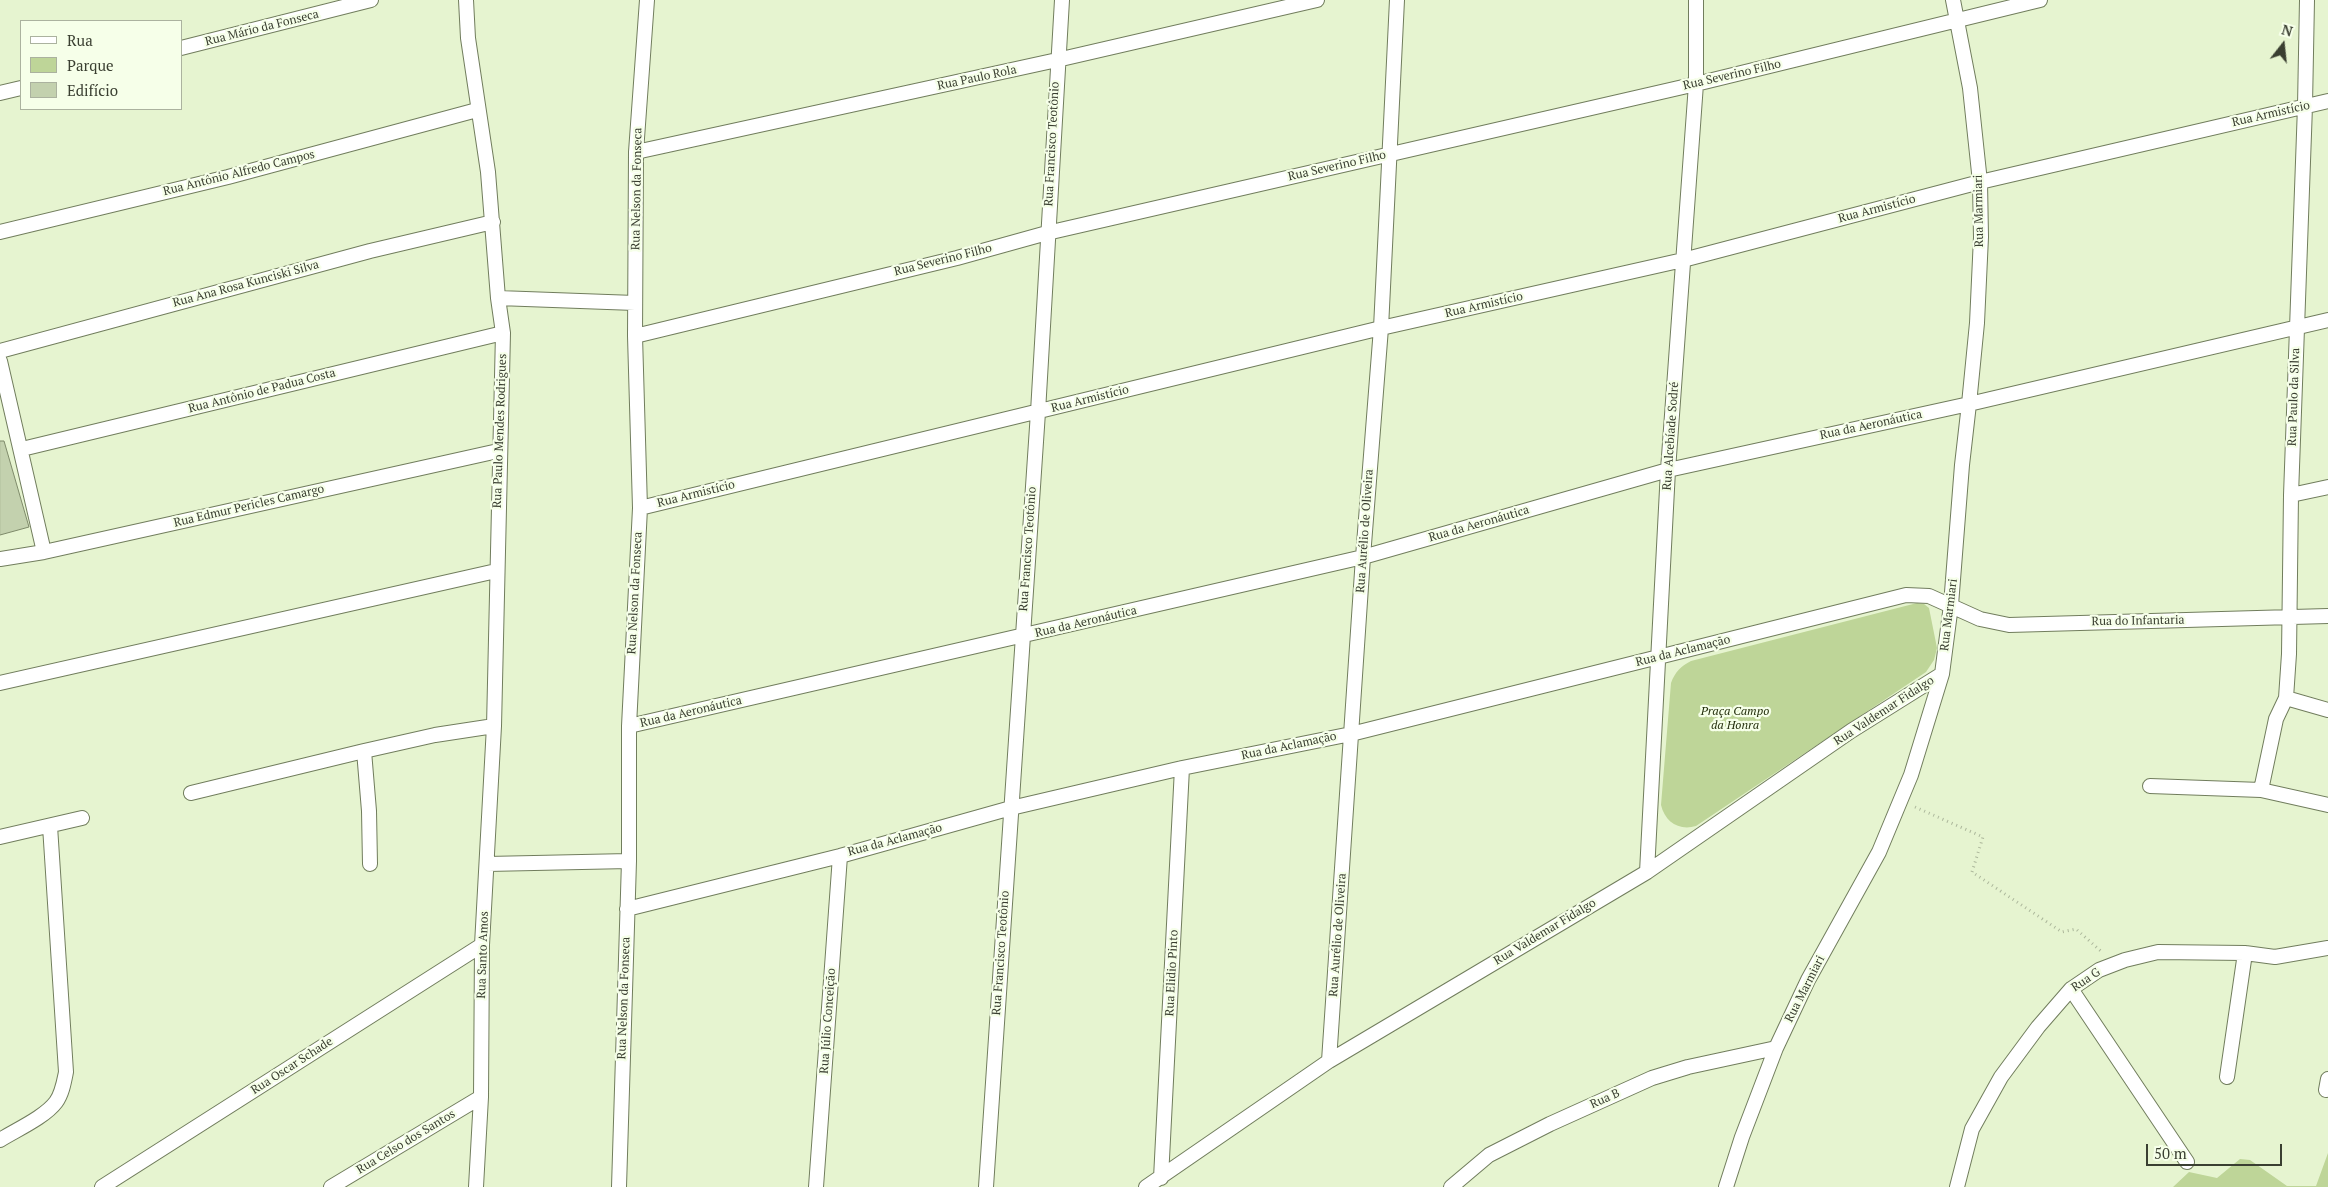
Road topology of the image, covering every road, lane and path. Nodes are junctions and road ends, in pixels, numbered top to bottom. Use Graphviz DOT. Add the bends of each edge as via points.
graph roads {
  1 [pos="371,0"];
  2 [pos="466,0"];
  3 [pos="647,0"];
  4 [pos="1062,0"];
  5 [pos="1317,0"];
  6 [pos="1397,0"];
  7 [pos="1696,0"];
  8 [pos="1954,0"];
  9 [pos="2040,0"];
  10 [pos="2307,0"];
  11 [pos="1958,20"];
  12 [pos="182,48"];
  13 [pos="1057,60"];
  14 [pos="1696,84"];
  15 [pos="20,88"];
  16 [pos="0,93"];
  17 [pos="2328,101"];
  18 [pos="2305,106"];
  19 [pos="477,110"];
  20 [pos="636,152"];
  21 [pos="1390,154"];
  22 [pos="1980,182"];
  23 [pos="492,222"];
  24 [pos="0,232"];
  25 [pos="1047,233"];
  26 [pos="1682,260"];
  27 [pos="498,298"];
  28 [pos="635,303"];
  29 [pos="2328,320"];
  30 [pos="1381,328"];
  31 [pos="2296,328"];
  32 [pos="503,332"];
  33 [pos="635,336"];
  34 [pos="0,351"];
  35 [pos="0,361"];
  36 [pos="1970,404"];
  37 [pos="1038,412"];
  38 [pos="22,449"];
  39 [pos="498,451"];
  40 [pos="1668,470"];
  41 [pos="2328,487"];
  42 [pos="2291,495"];
  43 [pos="640,508"];
  44 [pos="44,552"];
  45 [pos="1363,557"];
  46 [pos="0,560"];
  47 [pos="496,571"];
  48 [pos="1951,605"];
  49 [pos="2328,616"];
  50 [pos="2291,618"];
  51 [pos="1021,637"];
  52 [pos="1657,657"];
  53 [pos="1942,674"];
  54 [pos="0,683"];
  55 [pos="2286,698"];
  56 [pos="2328,710"];
  57 [pos="494,726"];
  58 [pos="629,726"];
  59 [pos="1351,734"];
  60 [pos="364,751"];
  61 [pos="1182,768"];
  62 [pos="2150,786"];
  63 [pos="2262,790"];
  64 [pos="192,794"];
  65 [pos="1900,800"];
  66 [pos="2328,805"];
  67 [pos="1011,808"];
  68 [pos="82,818"];
  69 [pos="50,826"];
  70 [pos="0,837"];
  71 [pos="840,856"];
  72 [pos="629,861"];
  73 [pos="370,864"];
  74 [pos="487,864"];
  75 [pos="1647,872"];
  76 [pos="627,909"];
  77 [pos="482,945"];
  78 [pos="2328,948"];
  79 [pos="2245,953"];
  80 [pos="2115,964"];
  81 [pos="2071,989"];
  82 [pos="1776,1048"];
  83 [pos="1330,1061"];
  84 [pos="2227,1077"];
  85 [pos="481,1098"];
  86 [pos="0,1140"];
  87 [pos="2186,1162"];
  88 [pos="1161,1178"];
  89 [pos="102,1187"];
  90 [pos="331,1187"];
  91 [pos="476,1187"];
  92 [pos="619,1187"];
  93 [pos="816,1187"];
  94 [pos="986,1187"];
  95 [pos="1146,1187"];
  96 [pos="1451,1187"];
  97 [pos="1726,1187"];
  98 [pos="1957,1187"];
  1 -- 12 [label="street, Rua Mário da Fonseca"];
  2 -- 19 [label="street, Rua Paulo Mendes Rodrigues"];
  3 -- 20 [label="street, Rua Nelson da Fonseca"];
  4 -- 13 [label="street, Rua Francisco Teotônio"];
  5 -- 13 [label="street, Rua Paulo Rola"];
  6 -- 21 [label="street, Rua Aurélio de Oliveira"];
  7 -- 14 [label="street, Rua Alcebíade Sodré"];
  8 -- 11 [label="street, Rua Marmiari"];
  9 -- 11 [label="street, Rua Severino Filho"];
  10 -- 18 [label="street, Rua Paulo da Silva"];
  11 -- 14 [label="street, Rua Severino Filho"];
  11 -- 22 [label="street, Rua Marmiari" via="1970,88"];
  13 -- 20 [label="street, Rua Paulo Rola"];
  13 -- 25 [label="street, Rua Francisco Teotônio"];
  14 -- 21 [label="street, Rua Severino Filho"];
  14 -- 26 [label="street, Rua Alcebíade Sodré"];
  15 -- 16 [label="street"];
  17 -- 18 [label="street, Rua Armistício"];
  18 -- 22 [label="street, Rua Armistício"];
  18 -- 31 [label="street, Rua Paulo da Silva"];
  19 -- 23 [label="street, Rua Paulo Mendes Rodrigues" via="488,172"];
  19 -- 24 [label="street, Rua Antônio Alfredo Campos" via="228,177"];
  20 -- 28 [label="street, Rua Nelson da Fonseca"];
  21 -- 25 [label="street, Rua Severino Filho"];
  21 -- 30 [label="street, Rua Aurélio de Oliveira"];
  22 -- 26 [label="street, Rua Armistício"];
  22 -- 36 [label="street, Rua Marmiari" via="1981,237"];
  23 -- 27 [label="street, Rua Paulo Mendes Rodrigues"];
  23 -- 34 [label="street, Rua Ana Rosa Kunciski Silva" via="370,251"];
  25 -- 33 [label="street, Rua Severino Filho"];
  25 -- 37 [label="street, Rua Francisco Teotônio"];
  26 -- 30 [label="street, Rua Armistício"];
  26 -- 40 [label="street, Rua Alcebíade Sodré"];
  27 -- 28 [label="street"];
  27 -- 32 [label="street, Rua Paulo Mendes Rodrigues"];
  28 -- 33 [label="street, Rua Nelson da Fonseca"];
  29 -- 31 [label="street, Rua da Aeronáutica"];
  30 -- 37 [label="street, Rua Armistício"];
  30 -- 45 [label="street, Rua Aurélio de Oliveira"];
  31 -- 36 [label="street, Rua da Aeronáutica"];
  31 -- 42 [label="street, Rua Paulo da Silva"];
  32 -- 38 [label="street, Rua Antônio de Padua Costa"];
  32 -- 39 [label="street, Rua Paulo Mendes Rodrigues"];
  33 -- 43 [label="street, Rua Nelson da Fonseca"];
  35 -- 38 [label="street"];
  36 -- 40 [label="street, Rua da Aeronáutica"];
  36 -- 48 [label="street, Rua Marmiari"];
  37 -- 43 [label="street, Rua Armistício"];
  37 -- 51 [label="street, Rua Francisco Teotônio"];
  38 -- 44 [label="street"];
  39 -- 44 [label="street, Rua Edmur Pericles Camargo"];
  39 -- 47 [label="street, Rua Paulo Mendes Rodrigues"];
  40 -- 45 [label="street, Rua da Aeronáutica"];
  40 -- 52 [label="street, Rua Alcebíade Sodré"];
  41 -- 42 [label="street"];
  42 -- 50 [label="street, Rua Paulo da Silva"];
  43 -- 58 [label="street, Rua Nelson da Fonseca"];
  44 -- 46 [label="street, Rua Edmur Pericles Camargo"];
  45 -- 51 [label="street, Rua da Aeronáutica"];
  45 -- 59 [label="street, Rua Aurélio de Oliveira"];
  47 -- 54 [label="street"];
  47 -- 57 [label="street, Rua Paulo Mendes Rodrigues"];
  48 -- 50 [label="street, Rua do Infantaria" via="1980,619 2009,625"];
  48 -- 52 [label="street, Rua da Aclamação" via="1929,596 1906,595"];
  48 -- 53 [label="street, Rua Marmiari"];
  49 -- 50 [label="street, Rua do Infantaria"];
  50 -- 55 [label="street, Rua Paulo da Silva"];
  51 -- 58 [label="street, Rua da Aeronáutica"];
  51 -- 67 [label="street, Rua Francisco Teotônio"];
  52 -- 59 [label="street, Rua da Aclamação"];
  52 -- 75 [label="street, Rua Alcebíade Sodré"];
  53 -- 65 [label="street, Rua Marmiari" via="1911,775"];
  53 -- 75 [label="street, Rua Valdemar Fidalgo" via="1851,731"];
  55 -- 56 [label="street"];
  55 -- 63 [label="street, Rua Paulo da Silva" via="2276,719"];
  57 -- 60 [label="street"];
  57 -- 74 [label="street, Rua Paulo Mendes Rodrigues"];
  58 -- 72 [label="street, Rua Nelson da Fonseca"];
  59 -- 61 [label="street, Rua da Aclamação"];
  59 -- 83 [label="street, Rua Aurélio de Oliveira"];
  60 -- 64 [label="street"];
  60 -- 73 [label="street"];
  61 -- 67 [label="street, Rua da Aclamação"];
  61 -- 88 [label="street, Rua Elidio Pinto"];
  62 -- 63 [label="street"];
  63 -- 66 [label="street"];
  65 -- 80 [label="path" via="1984,837 1972,872 2062,932 2076,929"];
  65 -- 82 [label="street, Rua Marmiari" via="1879,852 1808,980"];
  67 -- 71 [label="street, Rua da Aclamação"];
  67 -- 94 [label="street, Rua Francisco Teotônio"];
  68 -- 69 [label="street"];
  69 -- 70 [label="street"];
  69 -- 86 [label="street" via="66,1072 56,1102 45,1113"];
  71 -- 76 [label="street, Rua da Aclamação"];
  71 -- 93 [label="street, Rua Júlio Conceição"];
  72 -- 74 [label="street"];
  72 -- 76 [label="street, Rua Nelson da Fonseca"];
  74 -- 77 [label="street, Rua Santo Amos"];
  75 -- 83 [label="street, Rua Valdemar Fidalgo"];
  76 -- 92 [label="street, Rua Nelson da Fonseca"];
  77 -- 85 [label="street, Rua Santo Amos"];
  77 -- 89 [label="street, Rua Oscar Schade"];
  78 -- 79 [label="street, Rua G" via="2275,957"];
  79 -- 80 [label="street, Rua G" via="2158,952"];
  79 -- 84 [label="street"];
  80 -- 81 [label="street, Rua G" via="2099,970"];
  81 -- 87 [label="street"];
  81 -- 98 [label="street, Rua G" via="2038,1027 1986,1102 1972,1129"];
  82 -- 96 [label="street, Rua B" via="1652,1078 1489,1155"];
  82 -- 97 [label="street, Rua Marmiari"];
  83 -- 88 [label="street, Rua Valdemar Fidalgo"];
  85 -- 90 [label="street, Rua Celso dos Santos"];
  85 -- 91 [label="street, Rua Santo Amos"];
  88 -- 95 [label="street, Rua Valdemar Fidalgo"];
}
